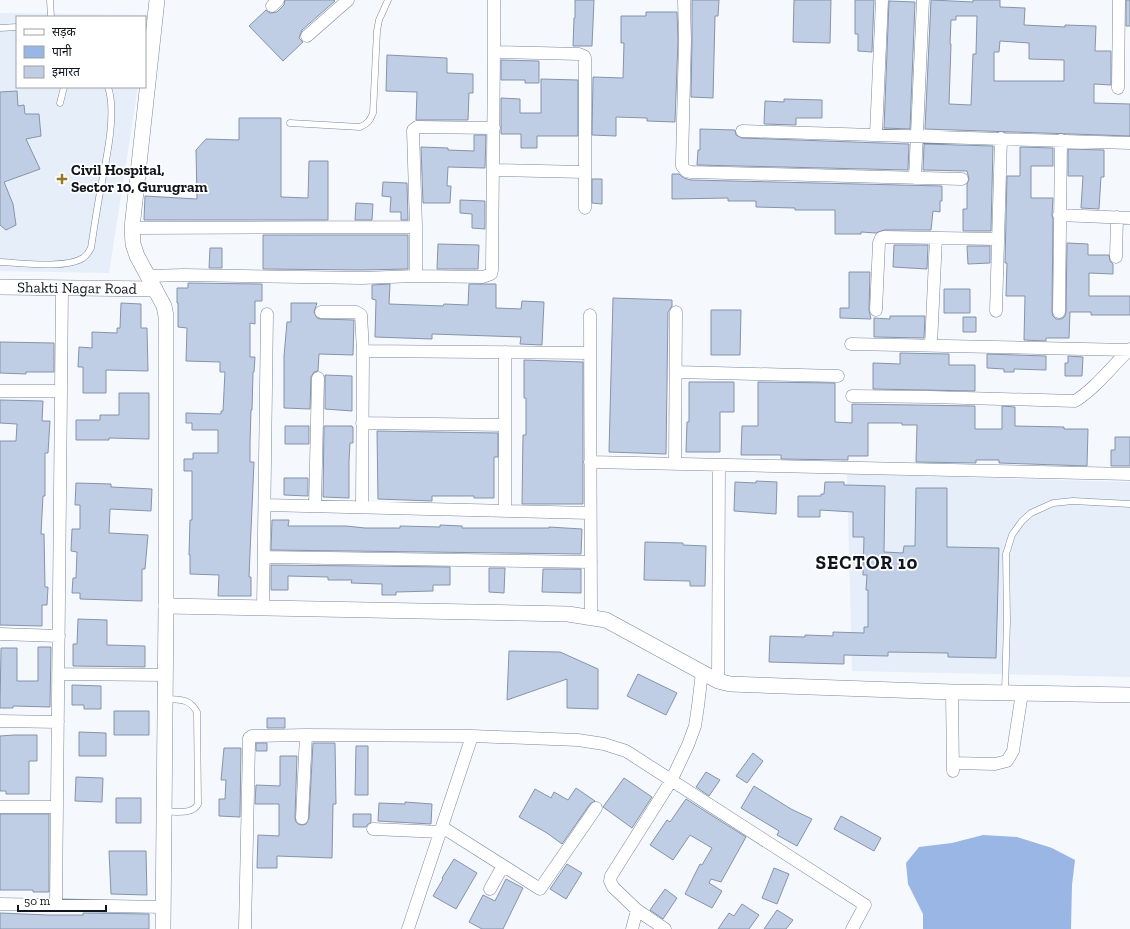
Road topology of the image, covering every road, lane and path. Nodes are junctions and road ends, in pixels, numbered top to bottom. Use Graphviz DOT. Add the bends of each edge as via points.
graph roads {
  1 [pos="50,0"];
  2 [pos="157,0"];
  3 [pos="348,0"];
  4 [pos="388,0"];
  5 [pos="494,0"];
  6 [pos="684,0"];
  7 [pos="882,0"];
  8 [pos="923,0"];
  9 [pos="1119,0"];
  10 [pos="51,16"];
  11 [pos="16,27"];
  12 [pos="0,28"];
  13 [pos="307,36"];
  14 [pos="494,52"];
  15 [pos="64,88"];
  16 [pos="108,88"];
  17 [pos="1118,88"];
  18 [pos="60,103"];
  19 [pos="290,123"];
  20 [pos="494,128"];
  21 [pos="742,130"];
  22 [pos="876,134"];
  23 [pos="917,135"];
  24 [pos="1000,138"];
  25 [pos="1061,140"];
  26 [pos="1130,143"];
  27 [pos="494,170"];
  28 [pos="584,172"];
  29 [pos="915,178"];
  30 [pos="962,179"];
  31 [pos="585,208"];
  32 [pos="1059,216"];
  33 [pos="1117,217"];
  34 [pos="1130,218"];
  35 [pos="416,227"];
  36 [pos="132,228"];
  37 [pos="936,238"];
  38 [pos="998,239"];
  39 [pos="1116,257"];
  40 [pos="0,262"];
  41 [pos="416,276"];
  42 [pos="151,283"];
  43 [pos="0,287"];
  44 [pos="62,288"];
  45 [pos="876,310"];
  46 [pos="996,311"];
  47 [pos="321,312"];
  48 [pos="676,312"];
  49 [pos="1059,312"];
  50 [pos="267,314"];
  51 [pos="590,315"];
  52 [pos="852,344"];
  53 [pos="931,345"];
  54 [pos="1129,349"];
  55 [pos="363,351"];
  56 [pos="505,352"];
  57 [pos="590,353"];
  58 [pos="676,372"];
  59 [pos="838,376"];
  60 [pos="318,378"];
  61 [pos="0,391"];
  62 [pos="61,391"];
  63 [pos="852,396"];
  64 [pos="362,423"];
  65 [pos="505,425"];
  66 [pos="590,462"];
  67 [pos="675,464"];
  68 [pos="719,465"];
  69 [pos="1130,474"];
  70 [pos="1130,504"];
  71 [pos="265,505"];
  72 [pos="315,506"];
  73 [pos="362,507"];
  74 [pos="505,511"];
  75 [pos="590,513"];
  76 [pos="264,557"];
  77 [pos="591,562"];
  78 [pos="166,606"];
  79 [pos="263,608"];
  80 [pos="591,617"];
  81 [pos="0,634"];
  82 [pos="59,636"];
  83 [pos="702,672"];
  84 [pos="58,674"];
  85 [pos="165,675"];
  86 [pos="718,681"];
  87 [pos="952,692"];
  88 [pos="1005,693"];
  89 [pos="1022,693"];
  90 [pos="1130,695"];
  91 [pos="165,699"];
  92 [pos="0,721"];
  93 [pos="58,722"];
  94 [pos="306,735"];
  95 [pos="472,736"];
  96 [pos="671,781"];
  97 [pos="0,807"];
  98 [pos="57,807"];
  99 [pos="596,808"];
  100 [pos="164,812"];
  101 [pos="302,818"];
  102 [pos="373,829"];
  103 [pos="442,829"];
  104 [pos="503,866"];
  105 [pos="490,889"];
  106 [pos="0,904"];
  107 [pos="56,905"];
  108 [pos="163,906"];
  109 [pos="637,910"];
  110 [pos="163,929"];
  111 [pos="245,929"];
  112 [pos="408,929"];
  113 [pos="632,929"];
  114 [pos="666,929"];
  115 [pos="852,929"];
  1 -- 10 [label="lane"];
  2 -- 36 [label="street"];
  3 -- 13 [label="street"];
  4 -- 19 [label="lane" via="377,31 373,113 370,120 360,127"];
  5 -- 14 [label="street"];
  6 -- 29 [label="street" via="682,166 686,171"];
  7 -- 22 [label="street"];
  8 -- 23 [label="street"];
  9 -- 17 [label="street"];
  11 -- 12 [label="lane"];
  14 -- 20 [label="street"];
  14 -- 28 [label="street" via="584,56"];
  15 -- 18 [label="lane"];
  16 -- 40 [label="lane" via="111,118 91,248 83,258 54,264"];
  20 -- 27 [label="street"];
  20 -- 35 [label="street" via="417,127 413,130"];
  21 -- 22 [label="street"];
  22 -- 23 [label="street"];
  23 -- 24 [label="street"];
  23 -- 29 [label="street"];
  24 -- 25 [label="street"];
  24 -- 38 [label="street"];
  25 -- 26 [label="street"];
  25 -- 32 [label="street"];
  27 -- 28 [label="street"];
  27 -- 41 [label="street" via="491,274 483,277"];
  28 -- 31 [label="street"];
  29 -- 30 [label="street"];
  32 -- 33 [label="street"];
  32 -- 49 [label="street"];
  33 -- 34 [label="street"];
  33 -- 39 [label="street"];
  35 -- 36 [label="street"];
  35 -- 41 [label="street"];
  36 -- 42 [label="street" via="137,256"];
  37 -- 38 [label="street"];
  37 -- 45 [label="street" via="881,238"];
  37 -- 53 [label="street"];
  38 -- 46 [label="street"];
  41 -- 42 [label="street" via="362,278 184,275"];
  42 -- 44 [label="street, Shakti Nagar Road"];
  42 -- 78 [label="street" via="164,306 166,316"];
  43 -- 44 [label="street, Shakti Nagar Road"];
  44 -- 62 [label="street"];
  47 -- 55 [label="street" via="359,313 362,319"];
  48 -- 58 [label="street"];
  50 -- 71 [label="street"];
  51 -- 57 [label="street"];
  52 -- 53 [label="street"];
  53 -- 54 [label="street"];
  54 -- 63 [label="street" via="1090,390 1075,401"];
  55 -- 56 [label="street"];
  55 -- 64 [label="street"];
  56 -- 57 [label="street"];
  56 -- 65 [label="street"];
  57 -- 66 [label="street"];
  58 -- 59 [label="street"];
  58 -- 67 [label="street"];
  60 -- 72 [label="street"];
  61 -- 62 [label="street"];
  62 -- 82 [label="street"];
  64 -- 65 [label="street"];
  64 -- 73 [label="street"];
  65 -- 74 [label="street"];
  66 -- 67 [label="street"];
  66 -- 75 [label="street"];
  67 -- 68 [label="street"];
  68 -- 69 [label="street"];
  68 -- 86 [label="street"];
  70 -- 88 [label="lane" via="1073,501 1053,504 1032,513 1022,521 1012,535 1006,554"];
  71 -- 72 [label="street"];
  71 -- 76 [label="street"];
  72 -- 73 [label="street"];
  73 -- 74 [label="street"];
  74 -- 75 [label="street"];
  75 -- 77 [label="street"];
  76 -- 77 [label="street"];
  76 -- 79 [label="street"];
  77 -- 80 [label="street"];
  78 -- 79 [label="street"];
  78 -- 85 [label="street"];
  79 -- 80 [label="street" via="560,614"];
  80 -- 83 [label="street" via="606,620"];
  81 -- 82 [label="street"];
  82 -- 84 [label="street"];
  83 -- 86 [label="street"];
  83 -- 96 [label="street" via="695,726"];
  84 -- 85 [label="street"];
  84 -- 93 [label="street"];
  85 -- 91 [label="street"];
  86 -- 87 [label="street" via="730,684"];
  87 -- 88 [label="street"];
  87 -- 89 [label="street" via="953,767 1007,761 1013,751"];
  88 -- 89 [label="street"];
  89 -- 90 [label="street"];
  91 -- 100 [label="street"];
  91 -- 100 [label="lane" via="184,700 193,705 197,712 198,804 192,811"];
  92 -- 93 [label="street"];
  93 -- 98 [label="street"];
  94 -- 95 [label="street"];
  94 -- 101 [label="street"];
  94 -- 111 [label="street" via="256,735 250,738"];
  95 -- 96 [label="street" via="578,740 604,744 626,752"];
  95 -- 103 [label="street"];
  96 -- 109 [label="street" via="611,876 613,887"];
  96 -- 115 [label="street" via="865,905"];
  97 -- 98 [label="street"];
  98 -- 107 [label="street"];
  99 -- 104 [label="street" via="540,889"];
  100 -- 108 [label="street"];
  102 -- 103 [label="street"];
  103 -- 104 [label="street"];
  103 -- 112 [label="street"];
  104 -- 105 [label="street"];
  106 -- 107 [label="street"];
  107 -- 108 [label="street"];
  108 -- 110 [label="street"];
  109 -- 113 [label="street"];
  109 -- 114 [label="street"];
}
